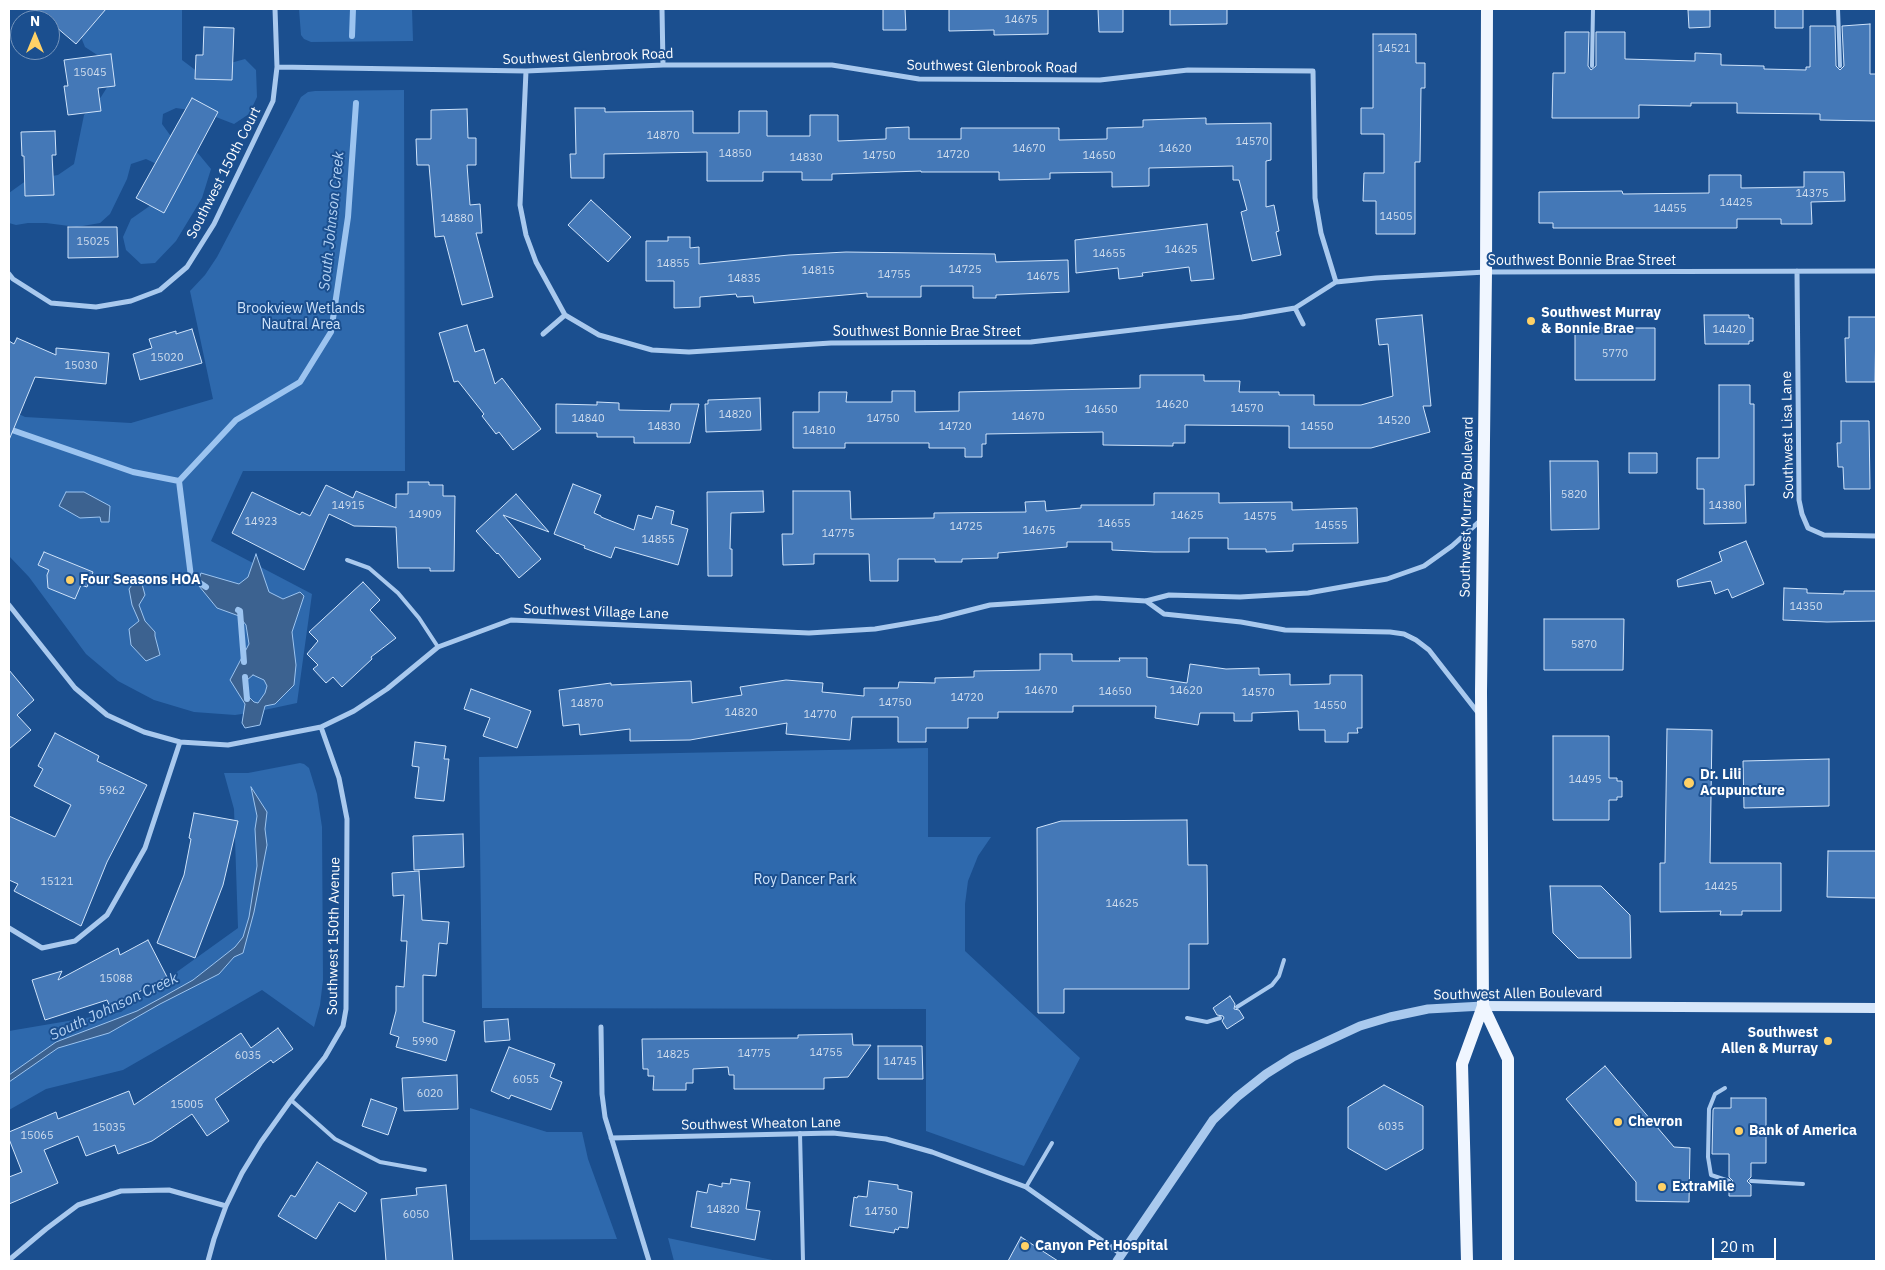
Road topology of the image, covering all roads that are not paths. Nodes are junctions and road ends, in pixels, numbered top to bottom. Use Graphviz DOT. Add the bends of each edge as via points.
graph roads {
  1 [pos="275,9"];
  2 [pos="662,9"];
  3 [pos="1486,9"];
  4 [pos="1593,9"];
  5 [pos="1838,9"];
  6 [pos="663,65"];
  7 [pos="1592,66"];
  8 [pos="1840,66"];
  9 [pos="277,67"];
  10 [pos="526,71"];
  11 [pos="1797,271"];
  12 [pos="1876,271"];
  13 [pos="1486,272"];
  14 [pos="9,274"];
  15 [pos="1336,282"];
  16 [pos="1295,308"];
  17 [pos="565,315"];
  18 [pos="1303,324"];
  19 [pos="542,334"];
  20 [pos="1482,519"];
  21 [pos="1876,536"];
  22 [pos="347,560"];
  23 [pos="1146,601"];
  24 [pos="9,605"];
  25 [pos="438,647"];
  26 [pos="1481,716"];
  27 [pos="321,727"];
  28 [pos="180,742"];
  29 [pos="9,928"];
  30 [pos="1284,960"];
  31 [pos="1483,1006"];
  32 [pos="1237,1007"];
  33 [pos="1876,1008"];
  34 [pos="1187,1018"];
  35 [pos="1220,1018"];
  36 [pos="601,1027"];
  37 [pos="1725,1088"];
  38 [pos="291,1100"];
  39 [pos="800,1134"];
  40 [pos="611,1138"];
  41 [pos="1052,1143"];
  42 [pos="425,1170"];
  43 [pos="1729,1181"];
  44 [pos="1751,1181"];
  45 [pos="1803,1184"];
  46 [pos="1026,1186"];
  47 [pos="226,1206"];
  48 [pos="1119,1258"];
  49 [pos="9,1260"];
  50 [pos="208,1261"];
  51 [pos="649,1261"];
  52 [pos="804,1261"];
  53 [pos="1467,1261"];
  54 [pos="1508,1261"];
  1 -- 9 [label="street, Southwest 150th Court"];
  2 -- 6 [label="street"];
  3 -- 13 [label="main road, Southwest Murray Boulevard"];
  4 -- 7 [label="lane"];
  5 -- 8 [label="lane"];
  6 -- 10 [label="street, Southwest Glenbrook Road"];
  6 -- 15 [label="street, Southwest Glenbrook Road" via="832,65 918,80 1100,80 1188,70 1313,71 1315,198 1321,233"];
  9 -- 10 [label="street, Southwest Glenbrook Road"];
  9 -- 14 [label="street, Southwest 150th Court" via="273,101 214,224 187,267 160,290 131,301 96,307 51,303"];
  10 -- 17 [label="street" via="520,205 536,262"];
  11 -- 12 [label="street, Southwest Bonnie Brae Street"];
  11 -- 13 [label="street, Southwest Bonnie Brae Street"];
  11 -- 21 [label="street, Southwest Lisa Lane" via="1799,500 1802,514 1808,528 1824,534"];
  13 -- 15 [label="street, Southwest Bonnie Brae Street"];
  13 -- 20 [label="main road, Southwest Murray Boulevard"];
  15 -- 16 [label="street, Southwest Bonnie Brae Street"];
  16 -- 17 [label="street, Southwest Bonnie Brae Street" via="1031,342 831,343 689,352 652,350 599,335"];
  16 -- 18 [label="street"];
  17 -- 19 [label="street"];
  20 -- 23 [label="street, Southwest Village Lane" via="1424,566 1387,579 1308,593 1240,597 1169,595"];
  20 -- 26 [label="main road, Southwest Murray Boulevard"];
  22 -- 25 [label="lane" via="370,568 398,593"];
  23 -- 25 [label="street, Southwest Village Lane" via="1096,598 990,605 875,629 809,633 512,620"];
  23 -- 26 [label="street, Southwest Village Lane" via="1164,614 1285,630 1404,634 1429,650"];
  24 -- 28 [label="street, Southwest Village Lane" via="75,688 107,715 144,732"];
  25 -- 27 [label="street, Southwest Village Lane" via="387,689 354,711"];
  26 -- 31 [label="main road, Southwest Murray Boulevard"];
  27 -- 28 [label="street, Southwest Village Lane" via="228,745"];
  27 -- 38 [label="street, Southwest 150th Avenue" via="339,778 347,819 346,1009 337,1039"];
  28 -- 29 [label="street" via="145,848 107,915 75,941 42,948"];
  30 -- 32 [label="lane" via="1272,985"];
  31 -- 33 [label="main road, Southwest Allen Boulevard"];
  31 -- 48 [label="street, Southwest Allen Boulevard" via="1428,1009 1360,1026 1293,1056 1266,1074 1213,1120"];
  31 -- 53 [label="main road, Southwest Murray Boulevard" via="1462,1064"];
  31 -- 54 [label="main road, Southwest Murray Boulevard" via="1508,1059"];
  34 -- 35 [label="lane" via="1207,1022"];
  36 -- 40 [label="street" via="602,1094"];
  37 -- 43 [label="lane" via="1715,1094 1709,1108 1708,1157 1711,1175"];
  38 -- 42 [label="lane" via="335,1139 380,1162"];
  38 -- 47 [label="street, Southwest 150th Avenue" via="261,1142"];
  39 -- 40 [label="street, Southwest Wheaton Lane"];
  39 -- 46 [label="street, Southwest Wheaton Lane" via="833,1133 886,1139 929,1150"];
  39 -- 52 [label="lane"];
  40 -- 51 [label="street"];
  41 -- 46 [label="lane"];
  44 -- 45 [label="lane"];
  46 -- 48 [label="street, Southwest Wheaton Lane"];
  47 -- 49 [label="street" via="169,1190 122,1191 78,1205"];
  47 -- 50 [label="street, Southwest 150th Avenue"];
}
